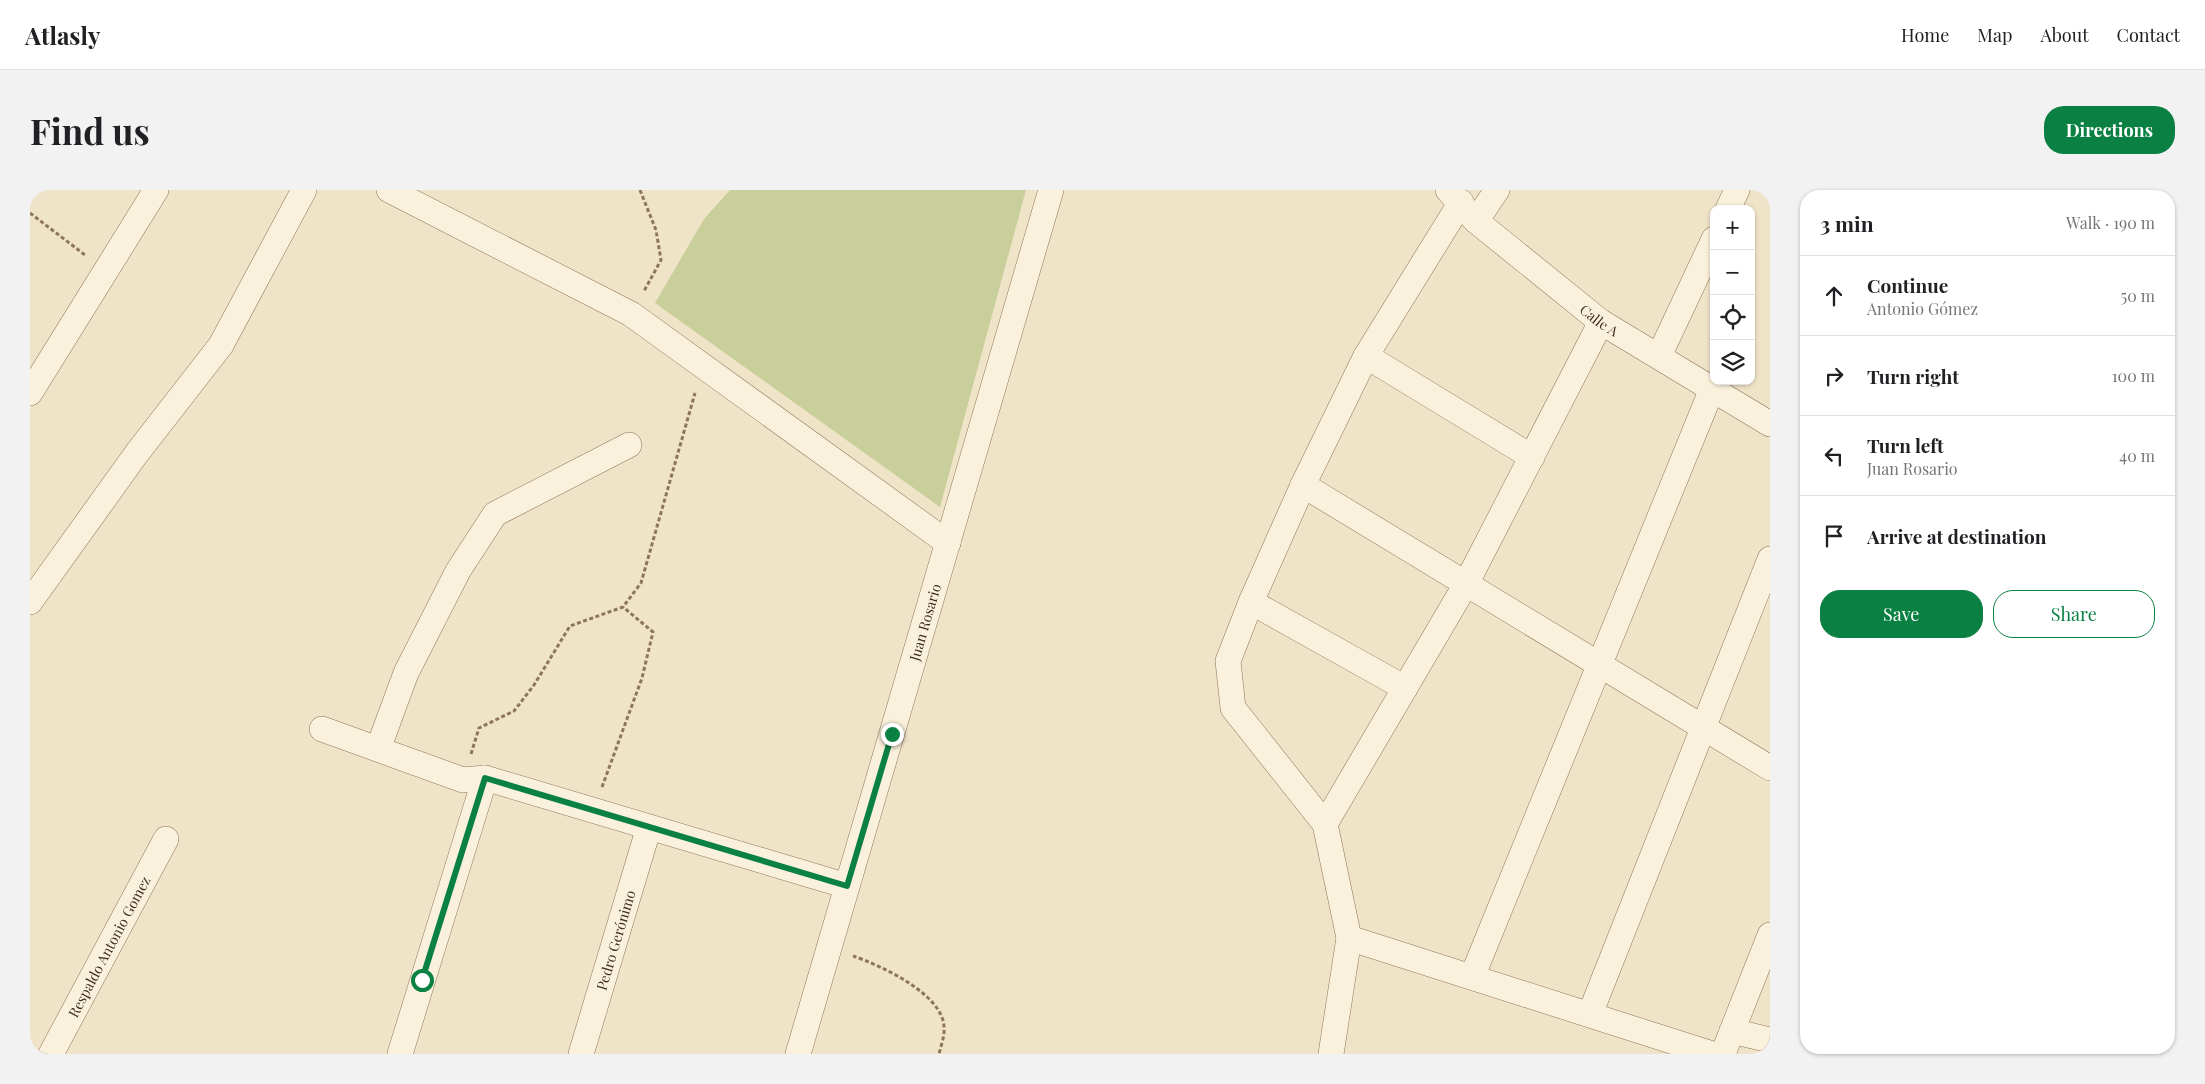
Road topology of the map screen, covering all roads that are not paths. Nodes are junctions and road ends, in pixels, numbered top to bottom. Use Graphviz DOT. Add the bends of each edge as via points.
graph roads {
  1 [pos="156,190"];
  2 [pos="304,190"];
  3 [pos="389,190"];
  4 [pos="1051,190"];
  5 [pos="1497,190"];
  6 [pos="1737,190"];
  7 [pos="1462,204"];
  8 [pos="1730,205"];
  9 [pos="1710,248"];
  10 [pos="1601,322"];
  11 [pos="1366,356"];
  12 [pos="1659,356"];
  13 [pos="1712,389"];
  14 [pos="30,393"];
  15 [pos="1770,424"];
  16 [pos="629,445"];
  17 [pos="1532,457"];
  18 [pos="1302,485"];
  19 [pos="948,543"];
  20 [pos="1770,559"];
  21 [pos="1466,584"];
  22 [pos="30,602"];
  23 [pos="1251,602"];
  24 [pos="1599,663"];
  25 [pos="1405,688"];
  26 [pos="1703,726"];
  27 [pos="322,729"];
  28 [pos="378,749"];
  29 [pos="1770,768"];
  30 [pos="474,779"];
  31 [pos="1325,824"];
  32 [pos="649,827"];
  33 [pos="166,839"];
  34 [pos="847,886"];
  35 [pos="1770,935"];
  36 [pos="1349,938"];
  37 [pos="1472,977"];
  38 [pos="1590,1014"];
  39 [pos="1732,1031"];
  40 [pos="1770,1040"];
  41 [pos="52,1054"];
  42 [pos="400,1054"];
  43 [pos="581,1054"];
  44 [pos="798,1054"];
  45 [pos="1332,1054"];
  46 [pos="1712,1054"];
  47 [pos="1723,1054"];
  1 -- 14 [label="street"];
  2 -- 22 [label="street" via="221,345 137,453"];
  3 -- 19 [label="street" via="631,314"];
  4 -- 19 [label="street, Juan Rosario"];
  5 -- 7 [label="street"];
  6 -- 8 [label="street"];
  7 -- 10 [label="street, Calle A"];
  7 -- 11 [label="street"];
  9 -- 12 [label="street"];
  10 -- 12 [label="street, Calle A"];
  10 -- 17 [label="street"];
  11 -- 17 [label="street"];
  11 -- 18 [label="street"];
  12 -- 13 [label="street, Calle A"];
  13 -- 15 [label="street, Calle A"];
  13 -- 24 [label="street"];
  16 -- 28 [label="street" via="494,514 458,571 406,673"];
  17 -- 21 [label="street"];
  18 -- 21 [label="street"];
  18 -- 23 [label="street"];
  19 -- 34 [label="street, Juan Rosario"];
  20 -- 26 [label="street"];
  21 -- 24 [label="street"];
  21 -- 25 [label="street"];
  23 -- 25 [label="street"];
  23 -- 31 [label="street" via="1228,661 1233,708"];
  24 -- 26 [label="street"];
  24 -- 37 [label="street"];
  25 -- 31 [label="street"];
  26 -- 29 [label="street"];
  26 -- 38 [label="street"];
  27 -- 28 [label="street"];
  28 -- 30 [label="street"];
  30 -- 32 [label="street"];
  30 -- 42 [label="street"];
  31 -- 36 [label="street"];
  32 -- 34 [label="street"];
  32 -- 43 [label="street, Pedro Gerónimo"];
  33 -- 41 [label="street, Respaldo Antonio Gomez"];
  34 -- 44 [label="street, Juan Rosario"];
  35 -- 39 [label="street"];
  36 -- 37 [label="street"];
  36 -- 45 [label="street"];
  37 -- 38 [label="street"];
  38 -- 46 [label="street"];
  39 -- 40 [label="street"];
  39 -- 47 [label="street"];
}
